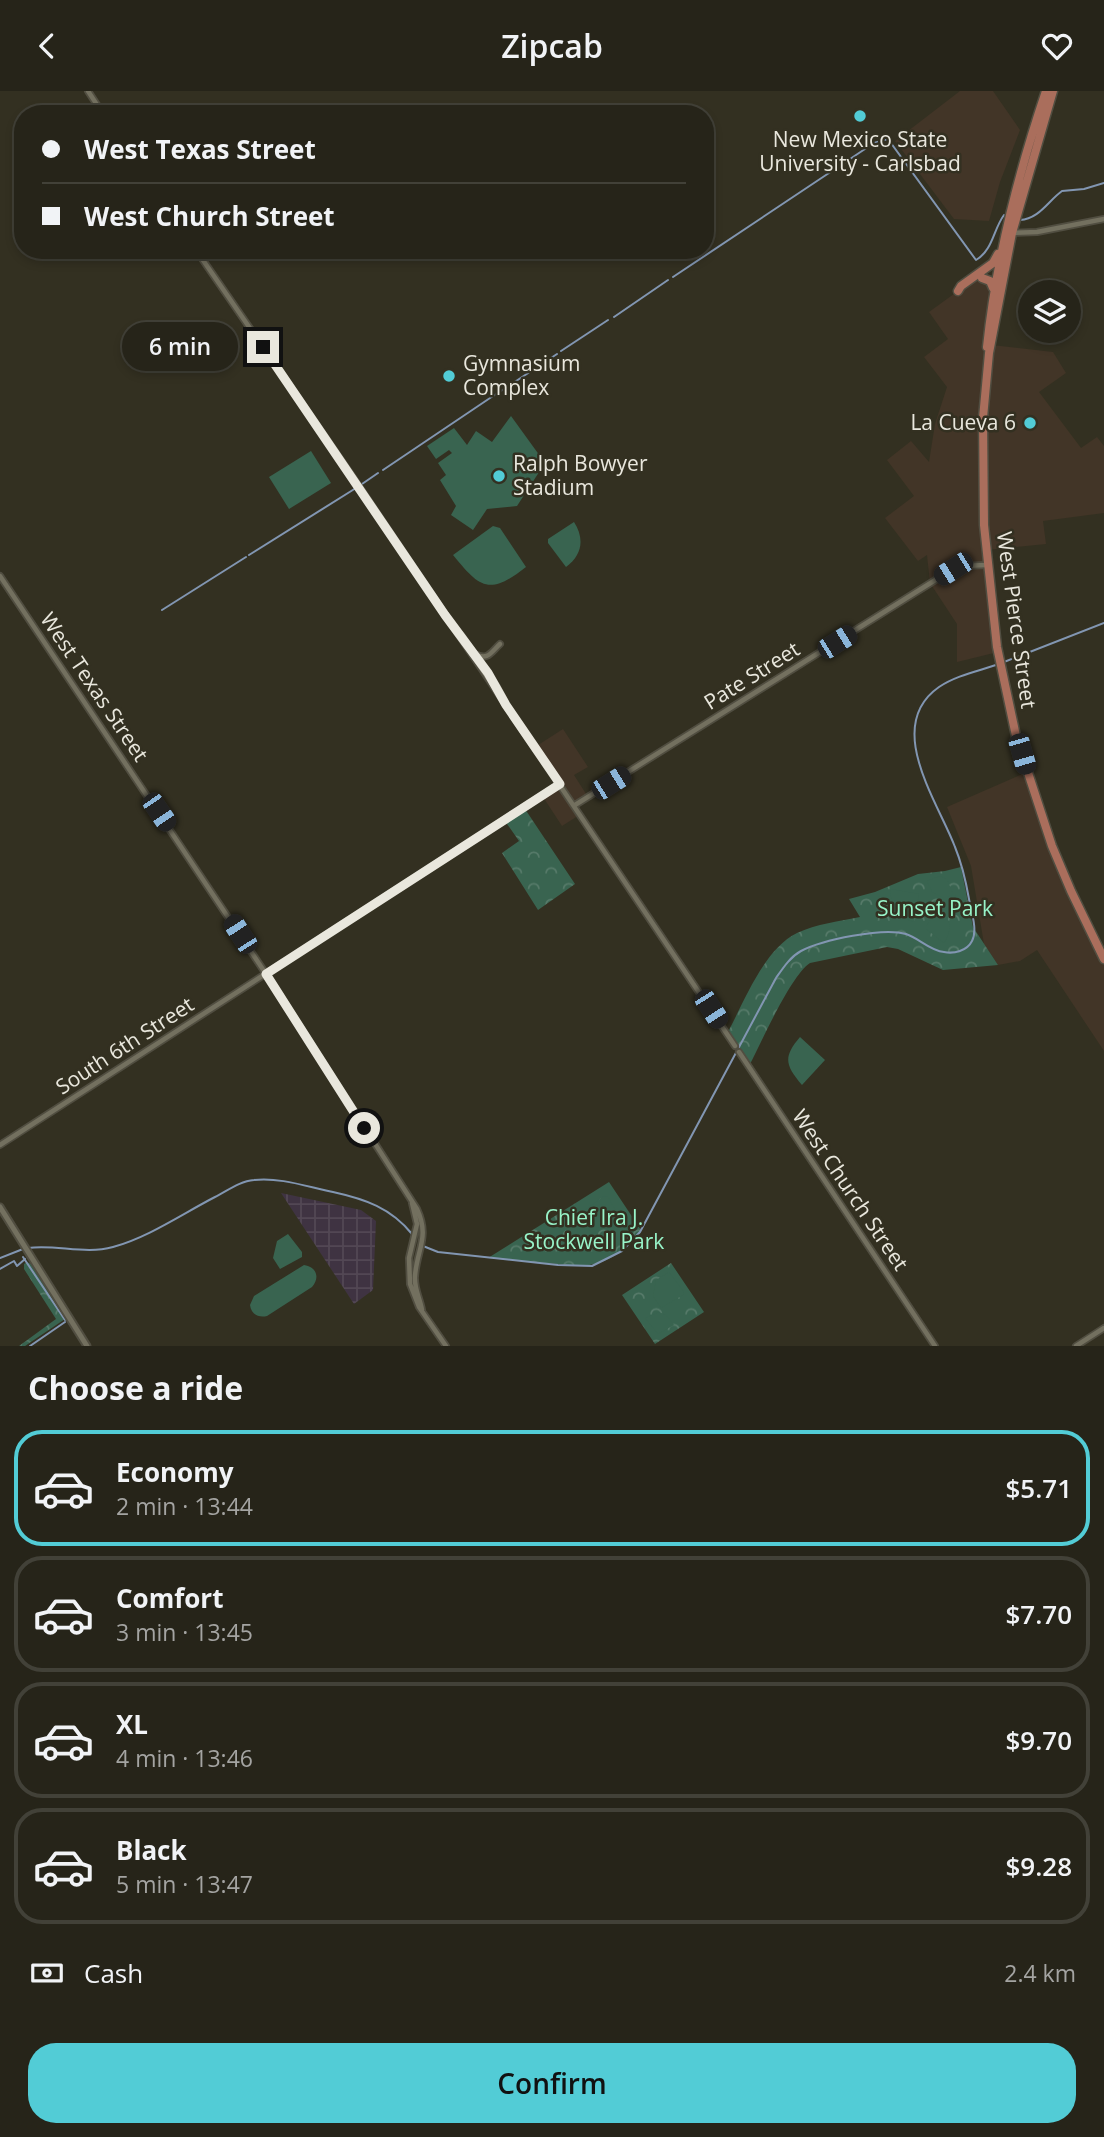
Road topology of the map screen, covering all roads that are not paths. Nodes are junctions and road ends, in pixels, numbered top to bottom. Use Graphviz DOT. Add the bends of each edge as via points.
graph roads {
  1 [pos="1046,91"];
  2 [pos="1053,91"];
  3 [pos="1104,219"];
  4 [pos="1009,232"];
  5 [pos="1003,245"];
  6 [pos="202,259"];
  7 [pos="982,278"];
  8 [pos="958,291"];
  9 [pos="994,291"];
  10 [pos="989,353"];
  11 [pos="987,565"];
  12 [pos="0,576"];
  13 [pos="445,615"];
  14 [pos="500,644"];
  15 [pos="474,653"];
  16 [pos="506,705"];
  17 [pos="560,784"];
  18 [pos="575,805"];
  19 [pos="1104,959"];
  20 [pos="266,974"];
  21 [pos="735,1046"];
  22 [pos="739,1052"];
  23 [pos="0,1146"];
  24 [pos="412,1203"];
  25 [pos="0,1207"];
  26 [pos="422,1310"];
  27 [pos="1104,1328"];
  28 [pos="87,1346"];
  29 [pos="446,1346"];
  30 [pos="936,1346"];
  31 [pos="1076,1346"];
  1 -- 4 [label="highway, West Pierce Street"];
  2 -- 4 [label="highway, West Pierce Street"];
  3 -- 4 [label="street" via="1037,232"];
  4 -- 5 [label="highway, West Pierce Street"];
  4 -- 10 [label="highway, West Pierce Street"];
  5 -- 8 [label="highway" via="994,261"];
  5 -- 9 [label="highway, West Pierce Street"];
  6 -- 13 [label="street"];
  7 -- 9 [label="highway" via="990,281"];
  9 -- 10 [label="highway, West Pierce Street"];
  10 -- 11 [label="highway, West Pierce Street" via="982,458"];
  11 -- 18 [label="street, Pate Street" via="953,569"];
  11 -- 19 [label="highway, West Pierce Street" via="999,658 1023,760 1045,828"];
  12 -- 20 [label="street, West Texas Street"];
  13 -- 15 [label="street"];
  13 -- 16 [label="street"];
  14 -- 15 [label="street" via="486,657"];
  15 -- 16 [label="street"];
  16 -- 17 [label="street"];
  17 -- 18 [label="street"];
  17 -- 20 [label="street, South 6th Street"];
  18 -- 21 [label="street"];
  20 -- 23 [label="street, South 6th Street"];
  20 -- 24 [label="street, West Texas Street"];
  22 -- 30 [label="street, West Church Street"];
  24 -- 26 [label="street, West Texas Street" via="416,1221 409,1277"];
  24 -- 26 [label="street, West Texas Street" via="424,1238 415,1281"];
  25 -- 28 [label="main road"];
  26 -- 29 [label="street"];
  27 -- 31 [label="street"];
}
